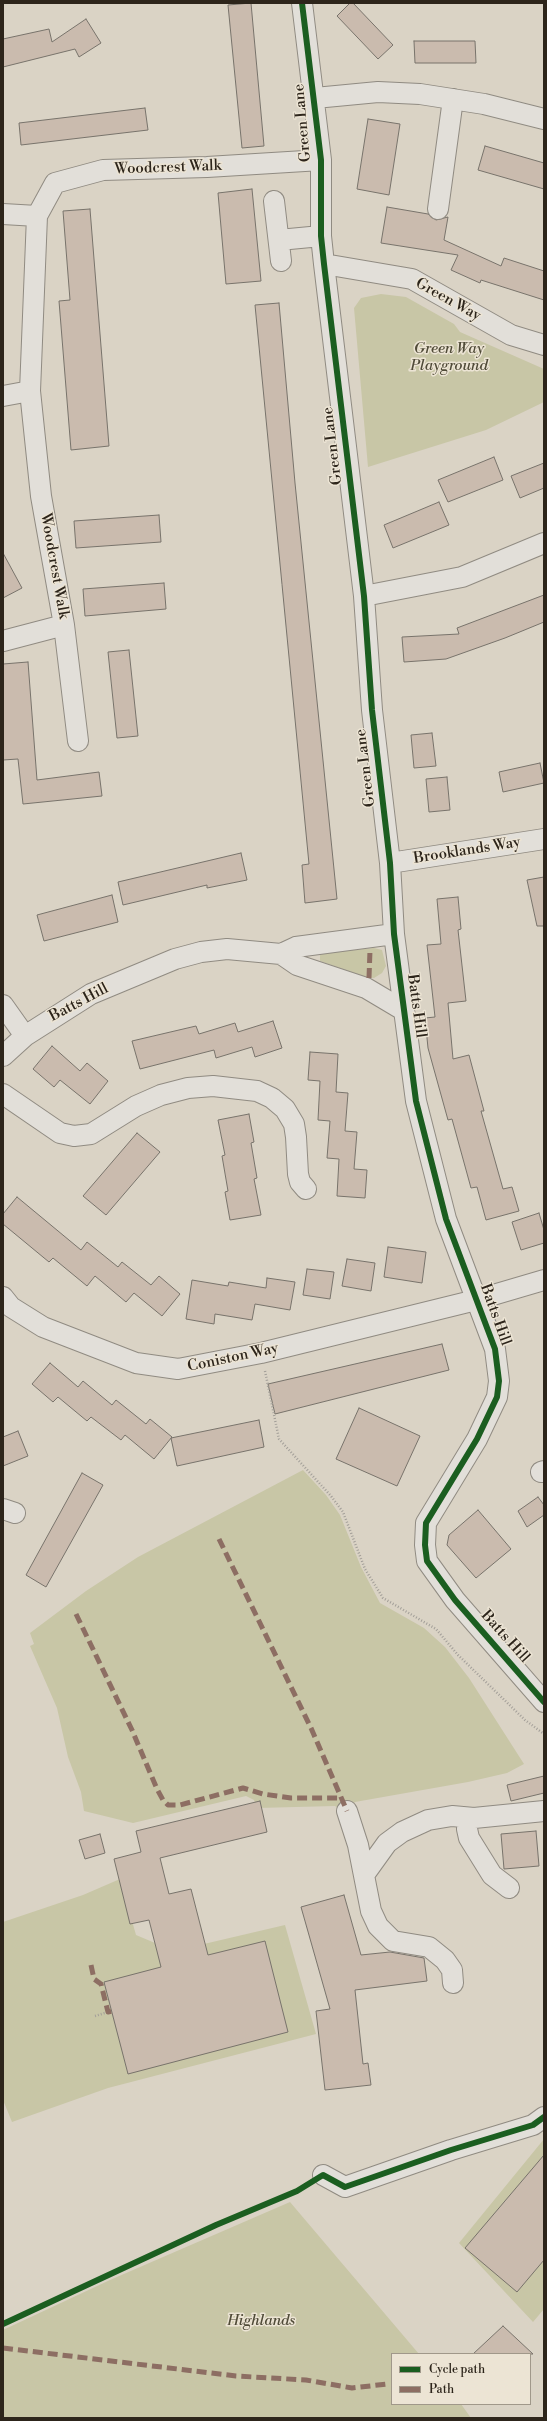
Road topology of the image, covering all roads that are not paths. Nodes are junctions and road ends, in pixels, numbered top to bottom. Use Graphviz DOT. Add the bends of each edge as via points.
graph roads {
  1 [pos="302,3"];
  2 [pos="315,98"];
  3 [pos="453,99"];
  4 [pos="544,119"];
  5 [pos="321,160"];
  6 [pos="274,201"];
  7 [pos="438,209"];
  8 [pos="3,214"];
  9 [pos="37,216"];
  10 [pos="321,236"];
  11 [pos="279,240"];
  12 [pos="281,262"];
  13 [pos="324,264"];
  14 [pos="544,345"];
  15 [pos="30,392"];
  16 [pos="3,396"];
  17 [pos="544,543"];
  18 [pos="364,596"];
  19 [pos="64,625"];
  20 [pos="3,642"];
  21 [pos="78,741"];
  22 [pos="544,839"];
  23 [pos="390,863"];
  24 [pos="391,886"];
  25 [pos="394,934"];
  26 [pos="281,954"];
  27 [pos="3,1005"];
  28 [pos="403,1010"];
  29 [pos="25,1036"];
  30 [pos="3,1056"];
  31 [pos="3,1094"];
  32 [pos="306,1189"];
  33 [pos="544,1280"];
  34 [pos="3,1297"];
  35 [pos="476,1300"];
  36 [pos="544,1702"];
  37 [pos="347,1811"];
  38 [pos="544,1811"];
  39 [pos="474,1818"];
  40 [pos="364,1875"];
  41 [pos="509,1888"];
  42 [pos="453,1983"];
  43 [pos="544,2117"];
  44 [pos="323,2175"];
  1 -- 2 [label="street, Green Lane"];
  2 -- 3 [label="street" via="378,92"];
  2 -- 5 [label="street, Green Lane"];
  3 -- 4 [label="street" via="510,109"];
  3 -- 7 [label="street"];
  5 -- 9 [label="street, Woodcrest Walk" via="103,170 54,182"];
  5 -- 10 [label="street, Green Lane"];
  6 -- 11 [label="street"];
  8 -- 9 [label="street"];
  9 -- 15 [label="street, Woodcrest Walk"];
  10 -- 11 [label="street"];
  10 -- 13 [label="street, Green Lane"];
  11 -- 12 [label="street"];
  13 -- 14 [label="street, Green Way" via="412,279 511,335"];
  13 -- 18 [label="street, Green Lane"];
  15 -- 16 [label="street"];
  15 -- 19 [label="street, Woodcrest Walk" via="41,496"];
  17 -- 18 [label="street" via="462,577"];
  18 -- 23 [label="street, Green Lane" via="372,710"];
  19 -- 20 [label="street"];
  19 -- 21 [label="street, Woodcrest Walk"];
  22 -- 23 [label="street, Brooklands Way"];
  23 -- 24 [label="street, Green Lane"];
  24 -- 25 [label="street, Batts Hill"];
  25 -- 26 [label="street, Batts Hill" via="296,947"];
  25 -- 28 [label="street, Batts Hill"];
  26 -- 28 [label="street, Batts Hill" via="297,965 366,988"];
  26 -- 29 [label="street, Batts Hill" via="227,949 175,959 91,994"];
  27 -- 29 [label="street"];
  28 -- 35 [label="street, Batts Hill" via="416,1101 435,1182"];
  29 -- 30 [label="street, Batts Hill"];
  31 -- 32 [label="street" via="60,1133 74,1136 91,1134 136,1106 161,1095 188,1088 213,1086 257,1091 272,1098 284,1109 294,1124 298,1174"];
  33 -- 35 [label="street, Coniston Way"];
  34 -- 35 [label="street, Coniston Way" via="11,1307 43,1327 136,1363 178,1369 261,1353"];
  35 -- 36 [label="street, Batts Hill" via="495,1349 499,1381 497,1397 477,1439 426,1523 427,1561 455,1600"];
  37 -- 40 [label="street"];
  38 -- 39 [label="street"];
  39 -- 40 [label="street" via="452,1816 428,1820 402,1832 387,1843"];
  39 -- 41 [label="street" via="468,1821 469,1838 492,1875"];
  40 -- 42 [label="street" via="372,1911 383,1932 393,1941 429,1947 445,1960 452,1970"];
  43 -- 44 [label="street" via="533,2125 345,2186"];
}
